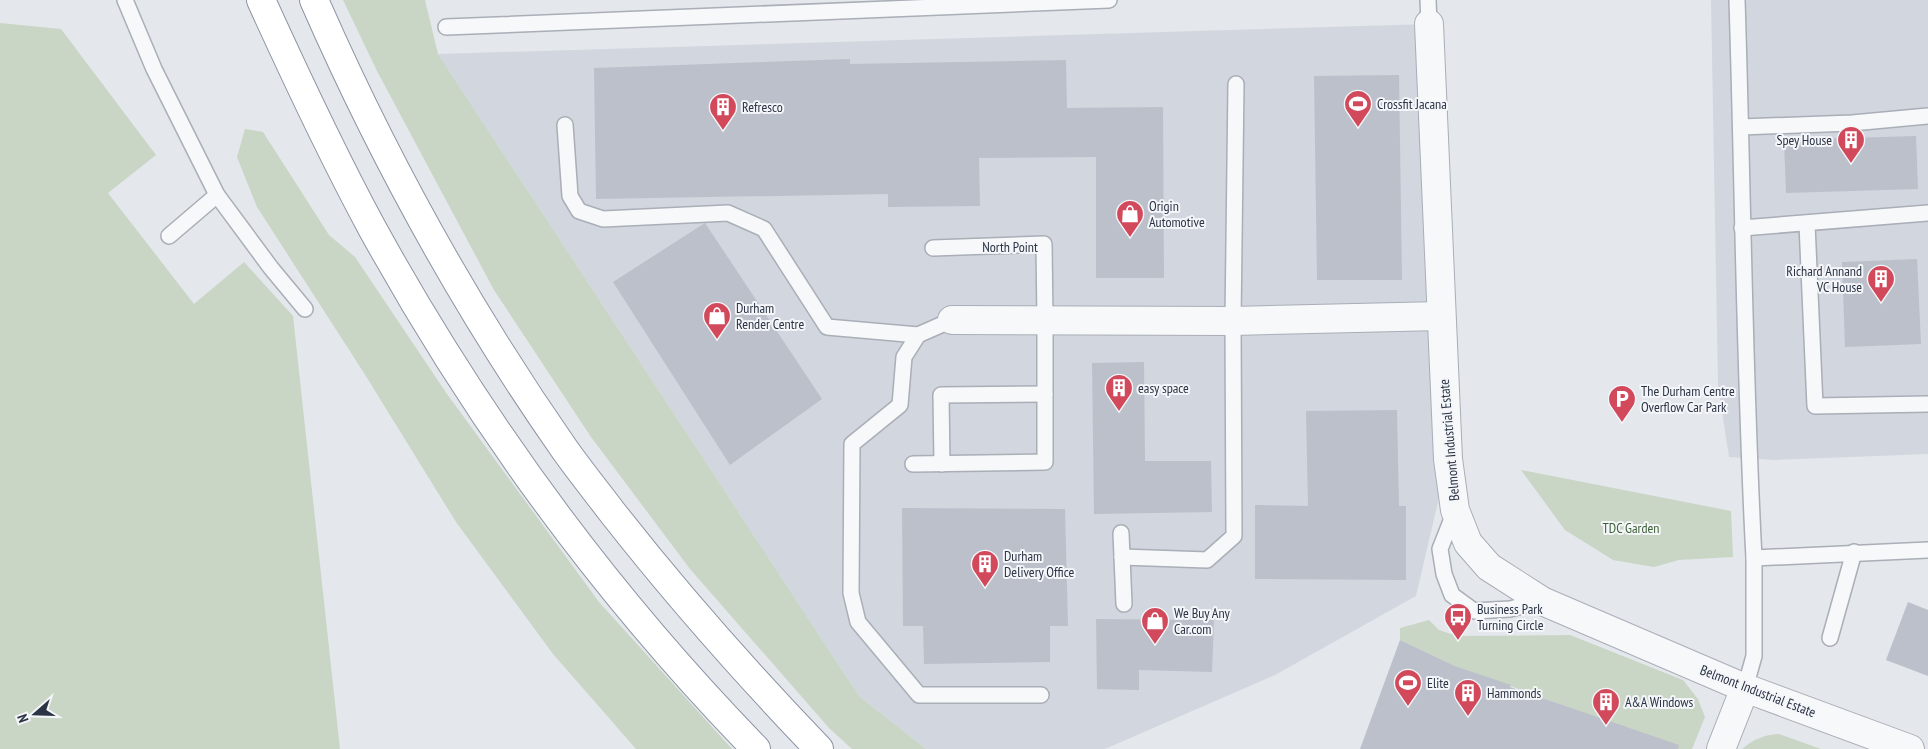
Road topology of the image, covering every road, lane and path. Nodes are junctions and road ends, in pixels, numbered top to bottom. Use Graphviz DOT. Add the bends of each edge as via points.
graph roads {
  1 [pos="125,0"];
  2 [pos="261,0"];
  3 [pos="314,0"];
  4 [pos="1109,0"];
  5 [pos="1737,0"];
  6 [pos="1428,12"];
  7 [pos="446,27"];
  8 [pos="1236,84"];
  9 [pos="1928,116"];
  10 [pos="565,124"];
  11 [pos="1741,127"];
  12 [pos="217,195"];
  13 [pos="1928,213"];
  14 [pos="1808,224"];
  15 [pos="1742,228"];
  16 [pos="170,236"];
  17 [pos="933,248"];
  18 [pos="305,309"];
  19 [pos="1441,316"];
  20 [pos="952,320"];
  21 [pos="1045,320"];
  22 [pos="1233,321"];
  23 [pos="918,335"];
  24 [pos="1045,394"];
  25 [pos="1928,404"];
  26 [pos="914,464"];
  27 [pos="942,464"];
  28 [pos="1455,510"];
  29 [pos="1121,533"];
  30 [pos="1928,550"];
  31 [pos="1854,552"];
  32 [pos="1122,557"];
  33 [pos="1754,558"];
  34 [pos="1542,601"];
  35 [pos="1124,604"];
  36 [pos="1830,638"];
  37 [pos="1745,688"];
  38 [pos="1041,695"];
  39 [pos="756,749"];
  40 [pos="819,749"];
  41 [pos="1721,749"];
  42 [pos="1910,749"];
  1 -- 12 [label="lane" via="154,69"];
  2 -- 39 [label="highway" via="304,96 372,228 448,356 531,480 622,598 718,710"];
  3 -- 40 [label="highway" via="347,77 413,206 483,328 566,452 656,569 751,678"];
  4 -- 7 [label="lane"];
  5 -- 11 [label="lane"];
  6 -- 19 [label="street, Belmont Industrial Estate"];
  8 -- 22 [label="lane"];
  9 -- 11 [label="lane" via="1852,123"];
  10 -- 23 [label="lane" via="570,196 578,211 603,218 728,213 764,229 827,327"];
  11 -- 15 [label="lane"];
  12 -- 16 [label="lane"];
  12 -- 18 [label="lane"];
  13 -- 14 [label="lane"];
  14 -- 15 [label="lane"];
  14 -- 25 [label="lane" via="1815,406"];
  15 -- 33 [label="lane"];
  17 -- 21 [label="lane, North Point" via="1044,244"];
  19 -- 22 [label="street"];
  19 -- 28 [label="street, Belmont Industrial Estate" via="1448,459"];
  20 -- 21 [label="street"];
  20 -- 23 [label="lane"];
  21 -- 22 [label="street"];
  21 -- 24 [label="lane"];
  22 -- 32 [label="lane" via="1234,536 1206,560"];
  23 -- 38 [label="lane" via="904,358 900,405 852,444 851,593 858,622 919,695"];
  24 -- 27 [label="lane" via="1044,462"];
  24 -- 27 [label="lane" via="941,395"];
  26 -- 27 [label="lane"];
  28 -- 34 [label="street, Belmont Industrial Estate" via="1468,543 1489,567"];
  28 -- 34 [label="lane" via="1440,549 1452,595 1474,611 1510,609"];
  29 -- 32 [label="lane"];
  30 -- 31 [label="lane"];
  31 -- 33 [label="lane"];
  31 -- 36 [label="lane"];
  32 -- 35 [label="lane"];
  33 -- 37 [label="lane" via="1754,656"];
  34 -- 37 [label="street, Belmont Industrial Estate"];
  37 -- 41 [label="street"];
  37 -- 42 [label="street, Belmont Industrial Estate"];
}
